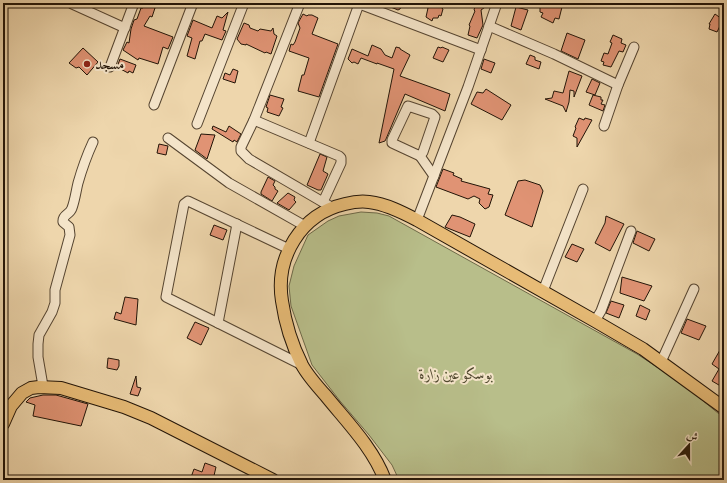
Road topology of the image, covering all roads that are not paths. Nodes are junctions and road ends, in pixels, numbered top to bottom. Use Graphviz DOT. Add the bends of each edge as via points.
graph roads {
  1 [pos="134,3"];
  2 [pos="193,3"];
  3 [pos="244,3"];
  4 [pos="300,3"];
  5 [pos="358,3"];
  6 [pos="497,3"];
  7 [pos="72,4"];
  8 [pos="489,26"];
  9 [pos="125,28"];
  10 [pos="634,47"];
  11 [pos="481,50"];
  12 [pos="110,67"];
  13 [pos="618,85"];
  14 [pos="154,105"];
  15 [pos="254,120"];
  16 [pos="197,124"];
  17 [pos="604,126"];
  18 [pos="168,138"];
  19 [pos="93,142"];
  20 [pos="309,143"];
  21 [pos="420,156"];
  22 [pos="434,176"];
  23 [pos="583,189"];
  24 [pos="328,205"];
  25 [pos="417,220"];
  26 [pos="237,224"];
  27 [pos="305,226"];
  28 [pos="631,231"];
  29 [pos="289,249"];
  30 [pos="694,289"];
  31 [pos="543,291"];
  32 [pos="595,320"];
  33 [pos="218,323"];
  34 [pos="662,362"];
  35 [pos="302,365"];
  36 [pos="43,386"];
  37 [pos="724,408"];
  38 [pos="3,424"];
  39 [pos="273,480"];
  40 [pos="385,480"];
  1 -- 9 [label="street"];
  2 -- 14 [label="street"];
  3 -- 16 [label="street"];
  4 -- 15 [label="street"];
  5 -- 11 [label="street"];
  5 -- 20 [label="street"];
  6 -- 8 [label="street"];
  7 -- 9 [label="street"];
  8 -- 11 [label="street"];
  8 -- 13 [label="street"];
  9 -- 12 [label="street"];
  10 -- 13 [label="street"];
  11 -- 22 [label="street"];
  13 -- 17 [label="street"];
  15 -- 20 [label="street"];
  15 -- 24 [label="street" via="241,147 244,155"];
  18 -- 27 [label="street" via="229,183"];
  19 -- 36 [label="street" via="78,183 73,207 62,219 69,227 70,235 56,285 54,308 41,330 38,344"];
  20 -- 24 [label="street" via="341,158"];
  21 -- 21 [label="street" via="435,117 408,106 392,143"];
  21 -- 22 [label="street"];
  22 -- 25 [label="street"];
  23 -- 31 [label="street"];
  24 -- 25 [label="main road" via="369,202 399,210"];
  24 -- 27 [label="main road"];
  25 -- 31 [label="main road"];
  26 -- 29 [label="street"];
  26 -- 33 [label="street"];
  26 -- 33 [label="street" via="188,201 184,204 166,297"];
  27 -- 29 [label="main road"];
  28 -- 32 [label="street" via="601,311"];
  29 -- 35 [label="main road" via="282,271 281,300 287,327"];
  30 -- 34 [label="street"];
  31 -- 32 [label="main road"];
  32 -- 34 [label="main road"];
  33 -- 35 [label="street"];
  34 -- 37 [label="main road"];
  35 -- 40 [label="main road" via="368,449"];
  36 -- 38 [label="main road" via="22,393 11,406"];
  36 -- 39 [label="main road" via="73,391 151,418"];
}
